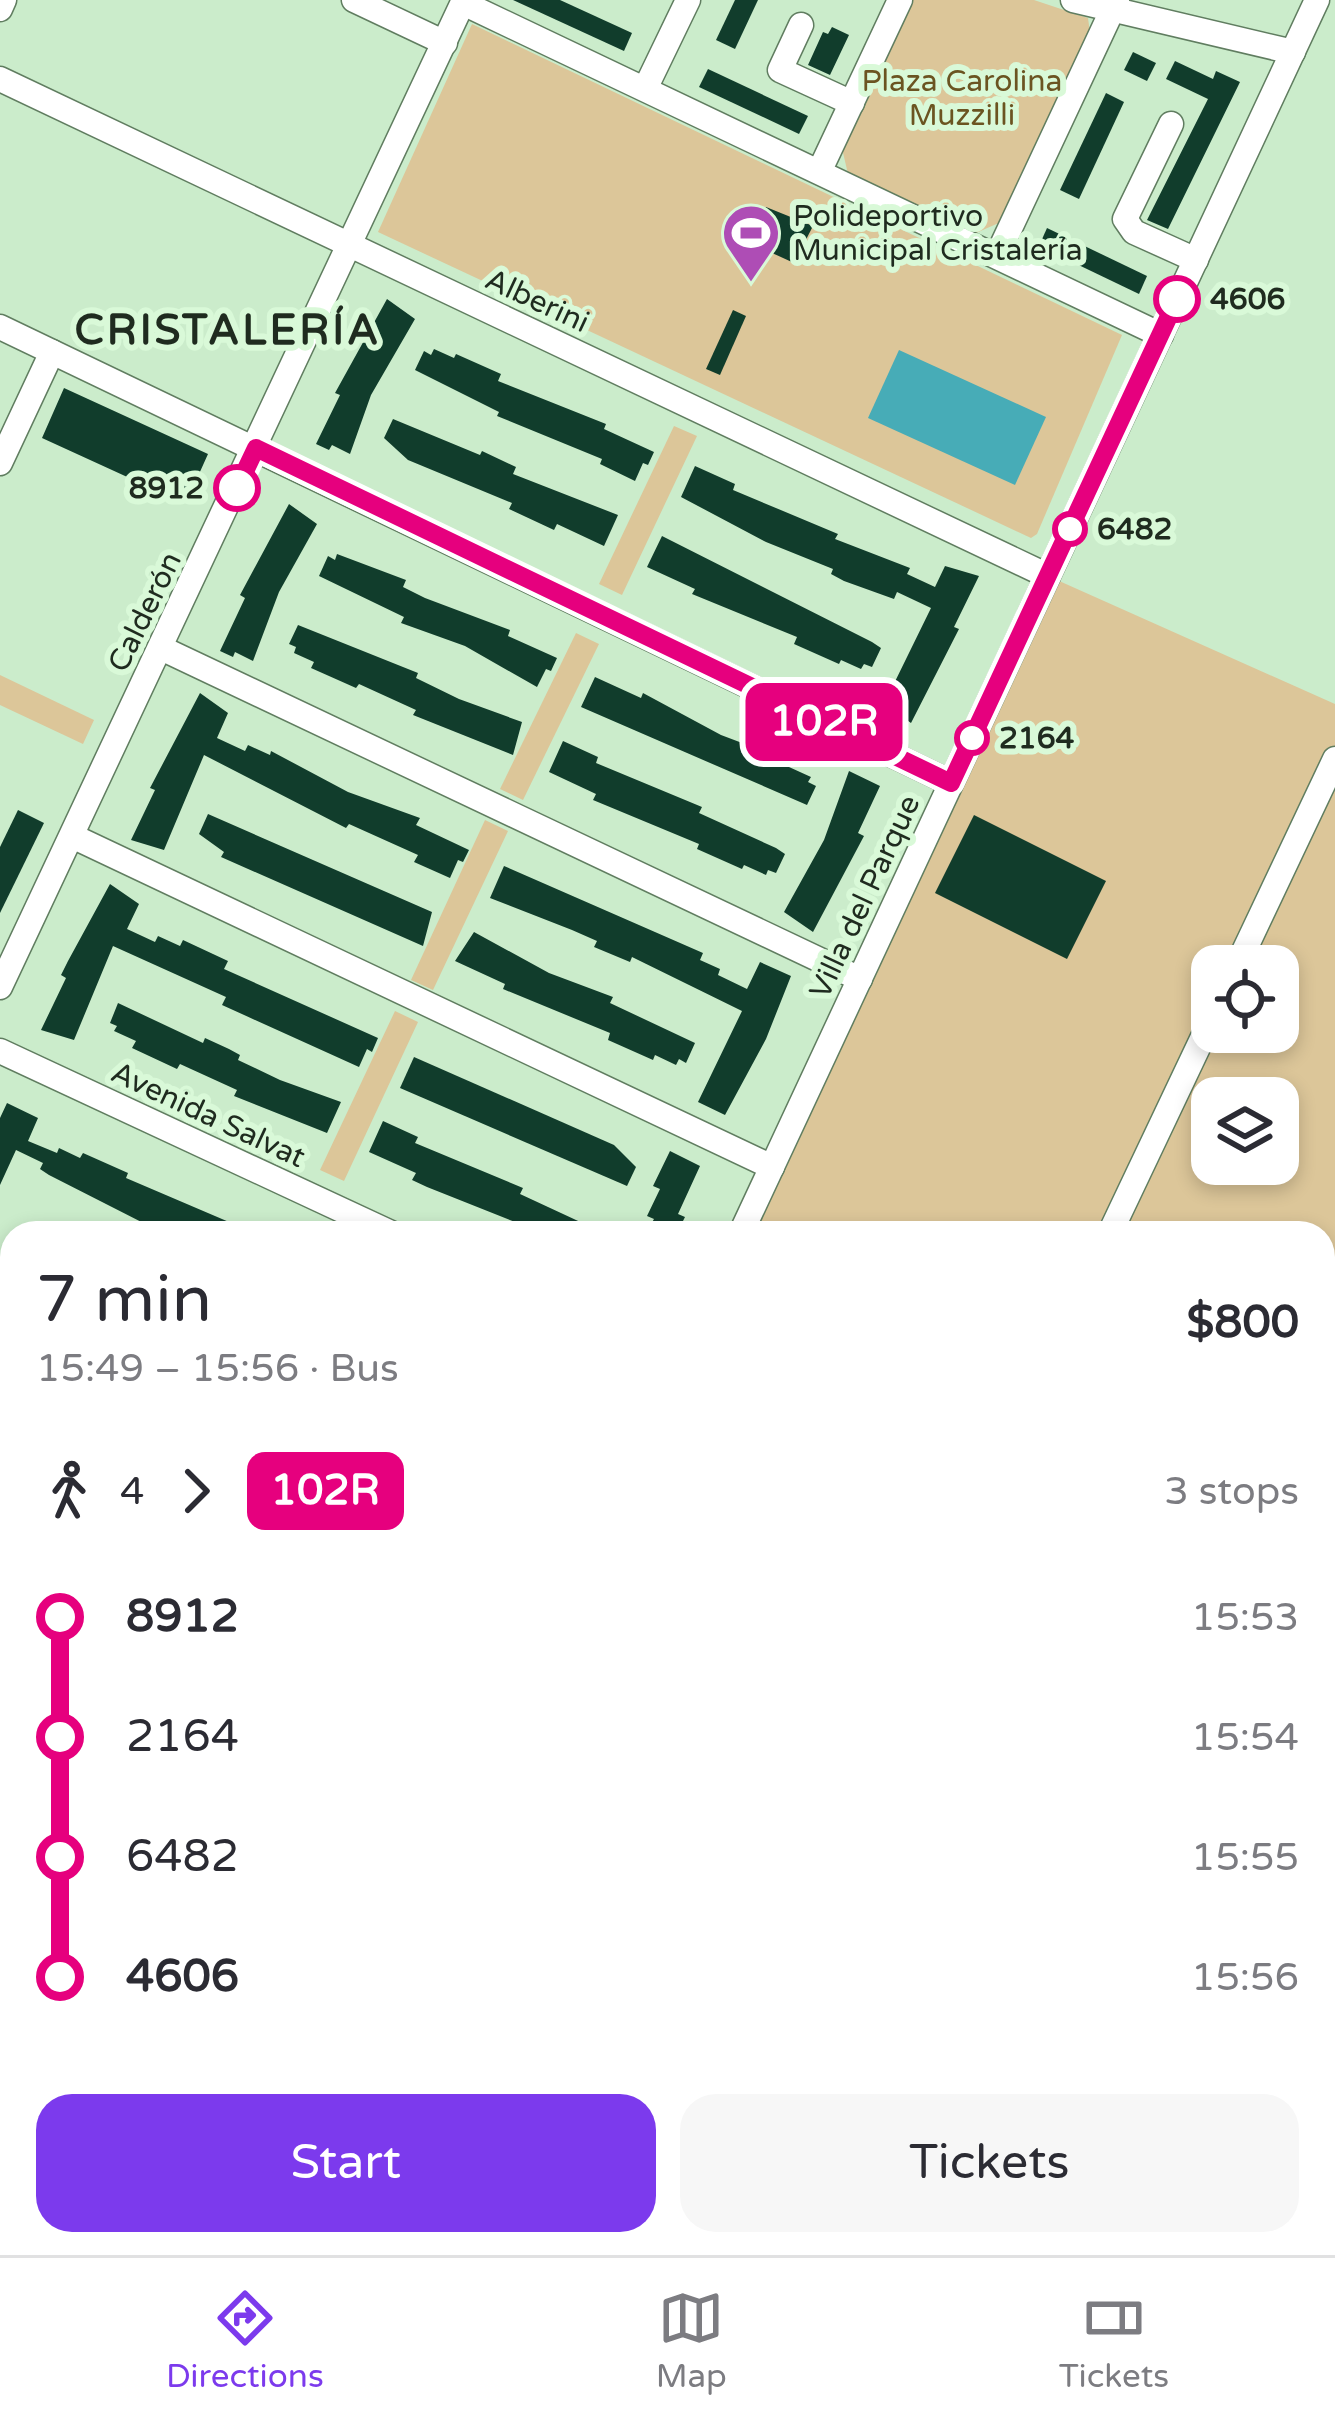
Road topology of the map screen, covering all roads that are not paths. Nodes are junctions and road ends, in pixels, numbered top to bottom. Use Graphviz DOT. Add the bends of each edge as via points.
graph roads {
  1 [pos="4,0"];
  2 [pos="354,0"];
  3 [pos="688,0"];
  4 [pos="900,0"];
  5 [pos="1073,0"];
  6 [pos="1317,0"];
  7 [pos="463,1"];
  8 [pos="1115,5"];
  9 [pos="0,9"];
  10 [pos="801,25"];
  11 [pos="445,43"];
  12 [pos="1293,52"];
  13 [pos="0,80"];
  14 [pos="646,87"];
  15 [pos="852,103"];
  16 [pos="1171,124"];
  17 [pos="820,170"];
  18 [pos="352,247"];
  19 [pos="997,256"];
  20 [pos="1196,260"];
  21 [pos="0,327"];
  22 [pos="1161,335"];
  23 [pos="52,352"];
  24 [pos="256,448"];
  25 [pos="0,463"];
  26 [pos="1048,577"];
  27 [pos="161,648"];
  28 [pos="1335,759"];
  29 [pos="951,783"];
  30 [pos="72,836"];
  31 [pos="1247,945"];
  32 [pos="860,979"];
  33 [pos="0,987"];
  34 [pos="0,1051"];
  35 [pos="1195,1053"];
  36 [pos="772,1168"];
  37 [pos="365,1221"];
  38 [pos="747,1221"];
  39 [pos="1116,1221"];
  1 -- 9 [label="street"];
  2 -- 11 [label="street"];
  3 -- 14 [label="street"];
  4 -- 15 [label="street"];
  5 -- 8 [label="street"];
  6 -- 12 [label="street, Villa del Parque"];
  7 -- 11 [label="street, Calderón"];
  7 -- 14 [label="street"];
  8 -- 12 [label="street"];
  8 -- 19 [label="street"];
  10 -- 15 [label="street" via="780,70"];
  11 -- 18 [label="street, Calderón"];
  12 -- 20 [label="street, Villa del Parque"];
  13 -- 18 [label="street, Alberini"];
  14 -- 17 [label="street"];
  15 -- 17 [label="street"];
  16 -- 20 [label="street" via="1125,219 1134,232"];
  17 -- 19 [label="street"];
  18 -- 24 [label="street, Calderón"];
  18 -- 26 [label="street, Alberini"];
  19 -- 22 [label="street"];
  20 -- 22 [label="street, Villa del Parque"];
  21 -- 23 [label="street"];
  22 -- 26 [label="street, Villa del Parque"];
  23 -- 24 [label="street"];
  23 -- 25 [label="street"];
  24 -- 27 [label="street, Calderón"];
  24 -- 29 [label="street"];
  26 -- 29 [label="street, Villa del Parque"];
  27 -- 30 [label="street, Calderón"];
  27 -- 32 [label="street"];
  28 -- 31 [label="street"];
  29 -- 32 [label="street, Villa del Parque"];
  30 -- 33 [label="street, Calderón"];
  30 -- 36 [label="street"];
  32 -- 36 [label="street, Villa del Parque"];
  34 -- 37 [label="street, Avenida Salvat"];
  35 -- 39 [label="street"];
  36 -- 38 [label="street, Villa del Parque"];
}
